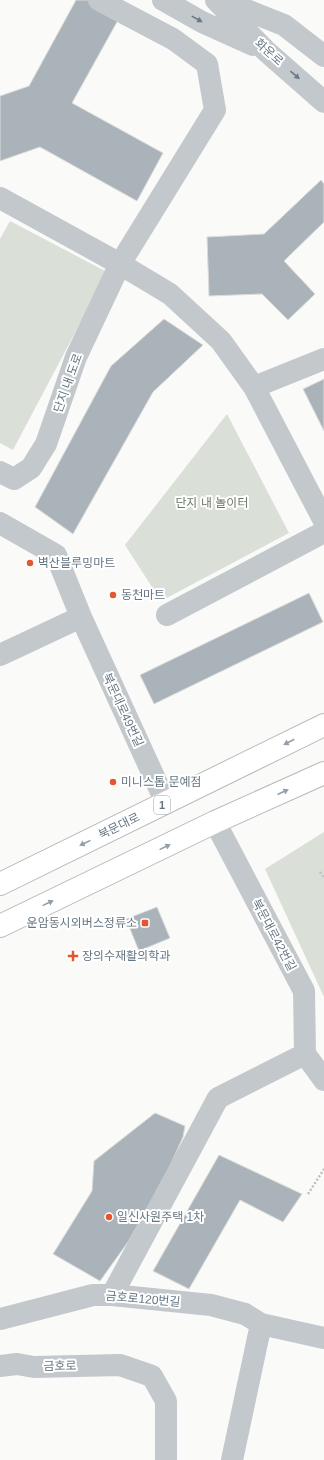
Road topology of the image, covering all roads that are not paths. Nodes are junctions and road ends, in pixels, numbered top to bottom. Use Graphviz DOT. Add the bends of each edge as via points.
graph roads {
  1 [pos="99,0"];
  2 [pos="163,0"];
  3 [pos="216,0"];
  4 [pos="221,0"];
  5 [pos="255,0"];
  6 [pos="284,25"];
  7 [pos="266,51"];
  8 [pos="324,56"];
  9 [pos="324,102"];
  10 [pos="0,198"];
  11 [pos="120,264"];
  12 [pos="324,360"];
  13 [pos="254,387"];
  14 [pos="0,472"];
  15 [pos="324,521"];
  16 [pos="0,523"];
  17 [pos="324,532"];
  18 [pos="167,615"];
  19 [pos="81,617"];
  20 [pos="0,655"];
  21 [pos="324,725"];
  22 [pos="324,773"];
  23 [pos="166,804"];
  24 [pos="215,822"];
  25 [pos="0,884"];
  26 [pos="0,926"];
  27 [pos="306,1054"];
  28 [pos="324,1080"];
  29 [pos="112,1295"];
  30 [pos="0,1319"];
  31 [pos="260,1324"];
  32 [pos="324,1338"];
  33 [pos="0,1366"];
  34 [pos="166,1460"];
  35 [pos="232,1460"];
  1 -- 11 [label="street" via="173,39 207,64 215,110"];
  2 -- 7 [label="street, one-way" via="202,22"];
  3 -- 7 [label="street, 화운로"];
  4 -- 6 [label="street"];
  5 -- 6 [label="street"];
  6 -- 8 [label="street"];
  7 -- 9 [label="street, 화운로, one-way"];
  10 -- 11 [label="street"];
  11 -- 13 [label="street" via="176,299 221,341"];
  11 -- 14 [label="street, 단지 내 도로" via="76,357 46,444 31,468 14,479"];
  12 -- 13 [label="street"];
  13 -- 15 [label="street"];
  16 -- 19 [label="street, 북문대로49번길" via="56,555"];
  17 -- 18 [label="street"];
  19 -- 20 [label="street"];
  19 -- 23 [label="street, 북문대로49번길"];
  21 -- 23 [label="main road, 북문대로 / 1, one-way"];
  24 -- 22 [label="main road, one-way"];
  23 -- 25 [label="main road, 북문대로 / 1, one-way"];
  26 -- 24 [label="main road, one-way"];
  24 -- 27 [label="street, 북문대로42번길" via="304,990"];
  27 -- 28 [label="street"];
  27 -- 29 [label="street" via="218,1098"];
  29 -- 30 [label="street, 금호로120번길" via="93,1295"];
  29 -- 31 [label="street, 금호로120번길" via="211,1305 246,1314"];
  31 -- 32 [label="street, 금호로120번길"];
  31 -- 35 [label="street"];
  33 -- 34 [label="street, 금호로" via="120,1365 152,1376 166,1400"];
}
